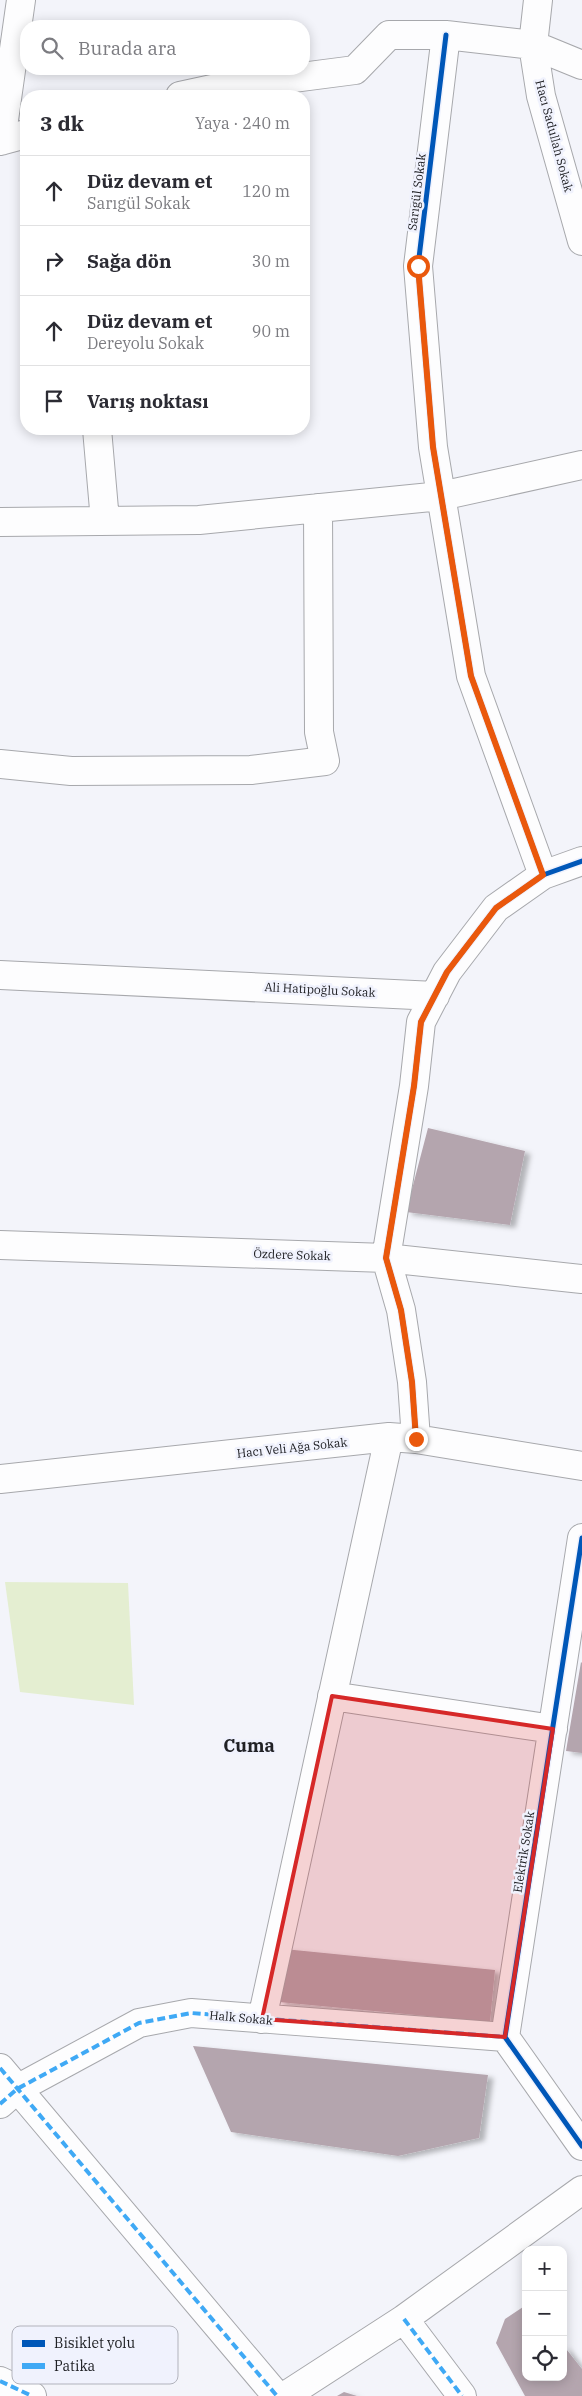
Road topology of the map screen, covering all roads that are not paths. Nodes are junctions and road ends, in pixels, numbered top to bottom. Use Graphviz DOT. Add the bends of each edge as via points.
graph roads {
  1 [pos="21,0"];
  2 [pos="538,0"];
  3 [pos="446,35"];
  4 [pos="533,45"];
  5 [pos="582,65"];
  6 [pos="208,90"];
  7 [pos="9,139"];
  8 [pos="582,242"];
  9 [pos="97,435"];
  10 [pos="582,465"];
  11 [pos="441,496"];
  12 [pos="318,508"];
  13 [pos="104,521"];
  14 [pos="0,522"];
  15 [pos="0,764"];
  16 [pos="582,862"];
  17 [pos="543,875"];
  18 [pos="0,975"];
  19 [pos="435,996"];
  20 [pos="0,1245"];
  21 [pos="386,1258"];
  22 [pos="582,1279"];
  23 [pos="388,1437"];
  24 [pos="416,1439"];
  25 [pos="582,1466"];
  26 [pos="0,1480"];
  27 [pos="582,1538"];
  28 [pos="332,1696"];
  29 [pos="553,1729"];
  30 [pos="262,2019"];
  31 [pos="505,2037"];
  32 [pos="0,2068"];
  33 [pos="9,2097"];
  34 [pos="582,2146"];
  35 [pos="582,2190"];
  36 [pos="404,2319"];
  37 [pos="0,2381"];
  38 [pos="32,2396"];
  39 [pos="276,2396"];
  40 [pos="285,2396"];
  41 [pos="462,2396"];
  1 -- 7 [label="street"];
  2 -- 4 [label="street, Hacı Sadullah Sokak"];
  3 -- 4 [label="street"];
  3 -- 6 [label="street" via="389,35 355,70"];
  3 -- 11 [label="street, Sarıgül Sokak" via="418,266 433,447"];
  4 -- 5 [label="street"];
  4 -- 8 [label="street, Hacı Sadullah Sokak" via="541,96"];
  9 -- 13 [label="street"];
  10 -- 11 [label="street"];
  11 -- 12 [label="street"];
  11 -- 17 [label="street, Sarıgül Sokak" via="471,676"];
  12 -- 13 [label="street" via="199,520"];
  12 -- 15 [label="street" via="319,732 325,761 251,770 71,770"];
  13 -- 14 [label="street"];
  16 -- 17 [label="street"];
  17 -- 19 [label="street" via="496,908 447,972"];
  18 -- 19 [label="street, Ali Hatipoğlu Sokak"];
  19 -- 21 [label="street" via="421,1022"];
  20 -- 21 [label="street, Özdere Sokak"];
  21 -- 22 [label="street, Özdere Sokak"];
  21 -- 24 [label="street" via="401,1310 412,1382"];
  23 -- 24 [label="street, Hacı Veli Ağa Sokak"];
  23 -- 26 [label="street, Hacı Veli Ağa Sokak"];
  23 -- 28 [label="street"];
  24 -- 25 [label="street, Hacı Veli Ağa Sokak"];
  27 -- 29 [label="street, Elektrik Sokak"];
  28 -- 29 [label="street"];
  28 -- 30 [label="street"];
  29 -- 31 [label="street, Elektrik Sokak"];
  30 -- 31 [label="street, Halk Sokak"];
  30 -- 33 [label="street, Halk Sokak" via="190,2014 139,2023"];
  31 -- 34 [label="street"];
  32 -- 33 [label="street"];
  33 -- 39 [label="street"];
  35 -- 36 [label="street"];
  36 -- 40 [label="street"];
  36 -- 41 [label="street"];
  37 -- 38 [label="street"];
}
